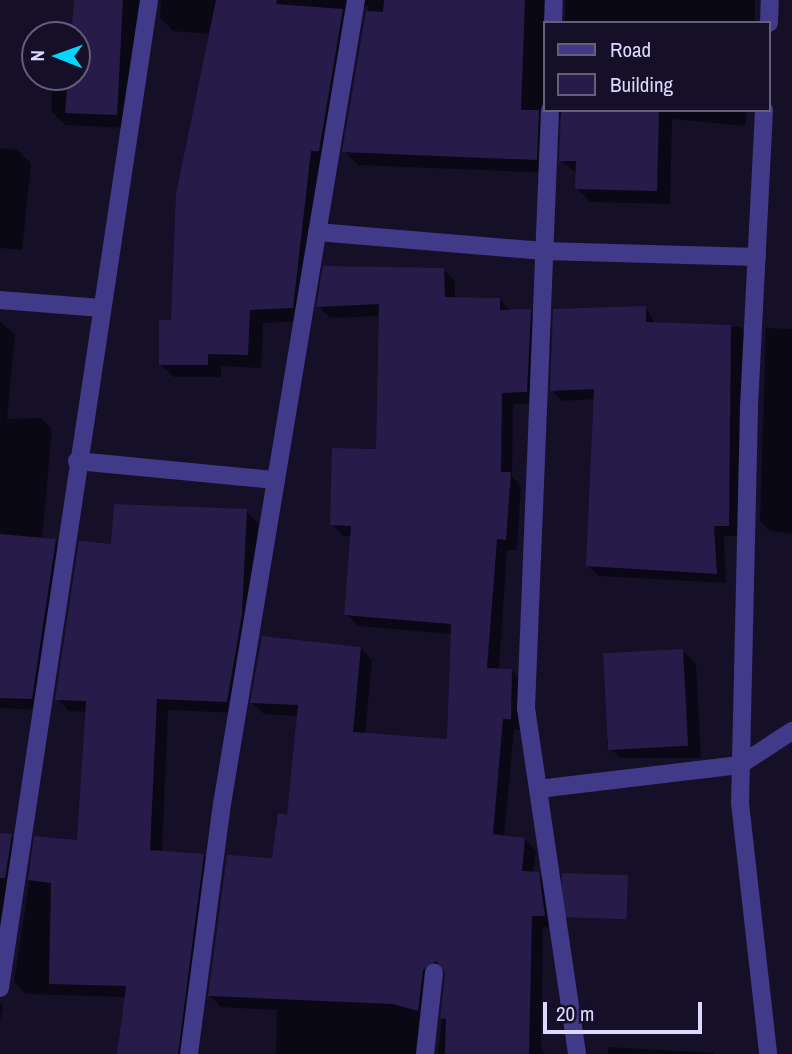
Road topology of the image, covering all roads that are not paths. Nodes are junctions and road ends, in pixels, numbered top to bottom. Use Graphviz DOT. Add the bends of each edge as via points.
graph roads {
  1 [pos="149,0"];
  2 [pos="356,0"];
  3 [pos="554,0"];
  4 [pos="770,0"];
  5 [pos="553,21"];
  6 [pos="769,21"];
  7 [pos="550,112"];
  8 [pos="764,112"];
  9 [pos="317,232"];
  10 [pos="544,251"];
  11 [pos="757,257"];
  12 [pos="0,300"];
  13 [pos="101,308"];
  14 [pos="77,461"];
  15 [pos="275,480"];
  16 [pos="792,731"];
  17 [pos="740,765"];
  18 [pos="538,789"];
  19 [pos="434,972"];
  20 [pos="0,988"];
  21 [pos="189,1054"];
  22 [pos="425,1054"];
  23 [pos="577,1054"];
  24 [pos="768,1054"];
  1 -- 13 [label="street"];
  2 -- 9 [label="street"];
  3 -- 5 [label="street"];
  4 -- 6 [label="street"];
  7 -- 10 [label="street"];
  8 -- 11 [label="street"];
  9 -- 10 [label="street"];
  9 -- 15 [label="street"];
  10 -- 11 [label="street"];
  10 -- 18 [label="street" via="526,708"];
  11 -- 17 [label="street"];
  12 -- 13 [label="street"];
  13 -- 14 [label="street"];
  14 -- 15 [label="street"];
  14 -- 20 [label="street"];
  15 -- 21 [label="street" via="222,804"];
  16 -- 17 [label="street"];
  17 -- 18 [label="street"];
  17 -- 24 [label="street" via="740,803"];
  18 -- 23 [label="street"];
  19 -- 22 [label="street"];
}
